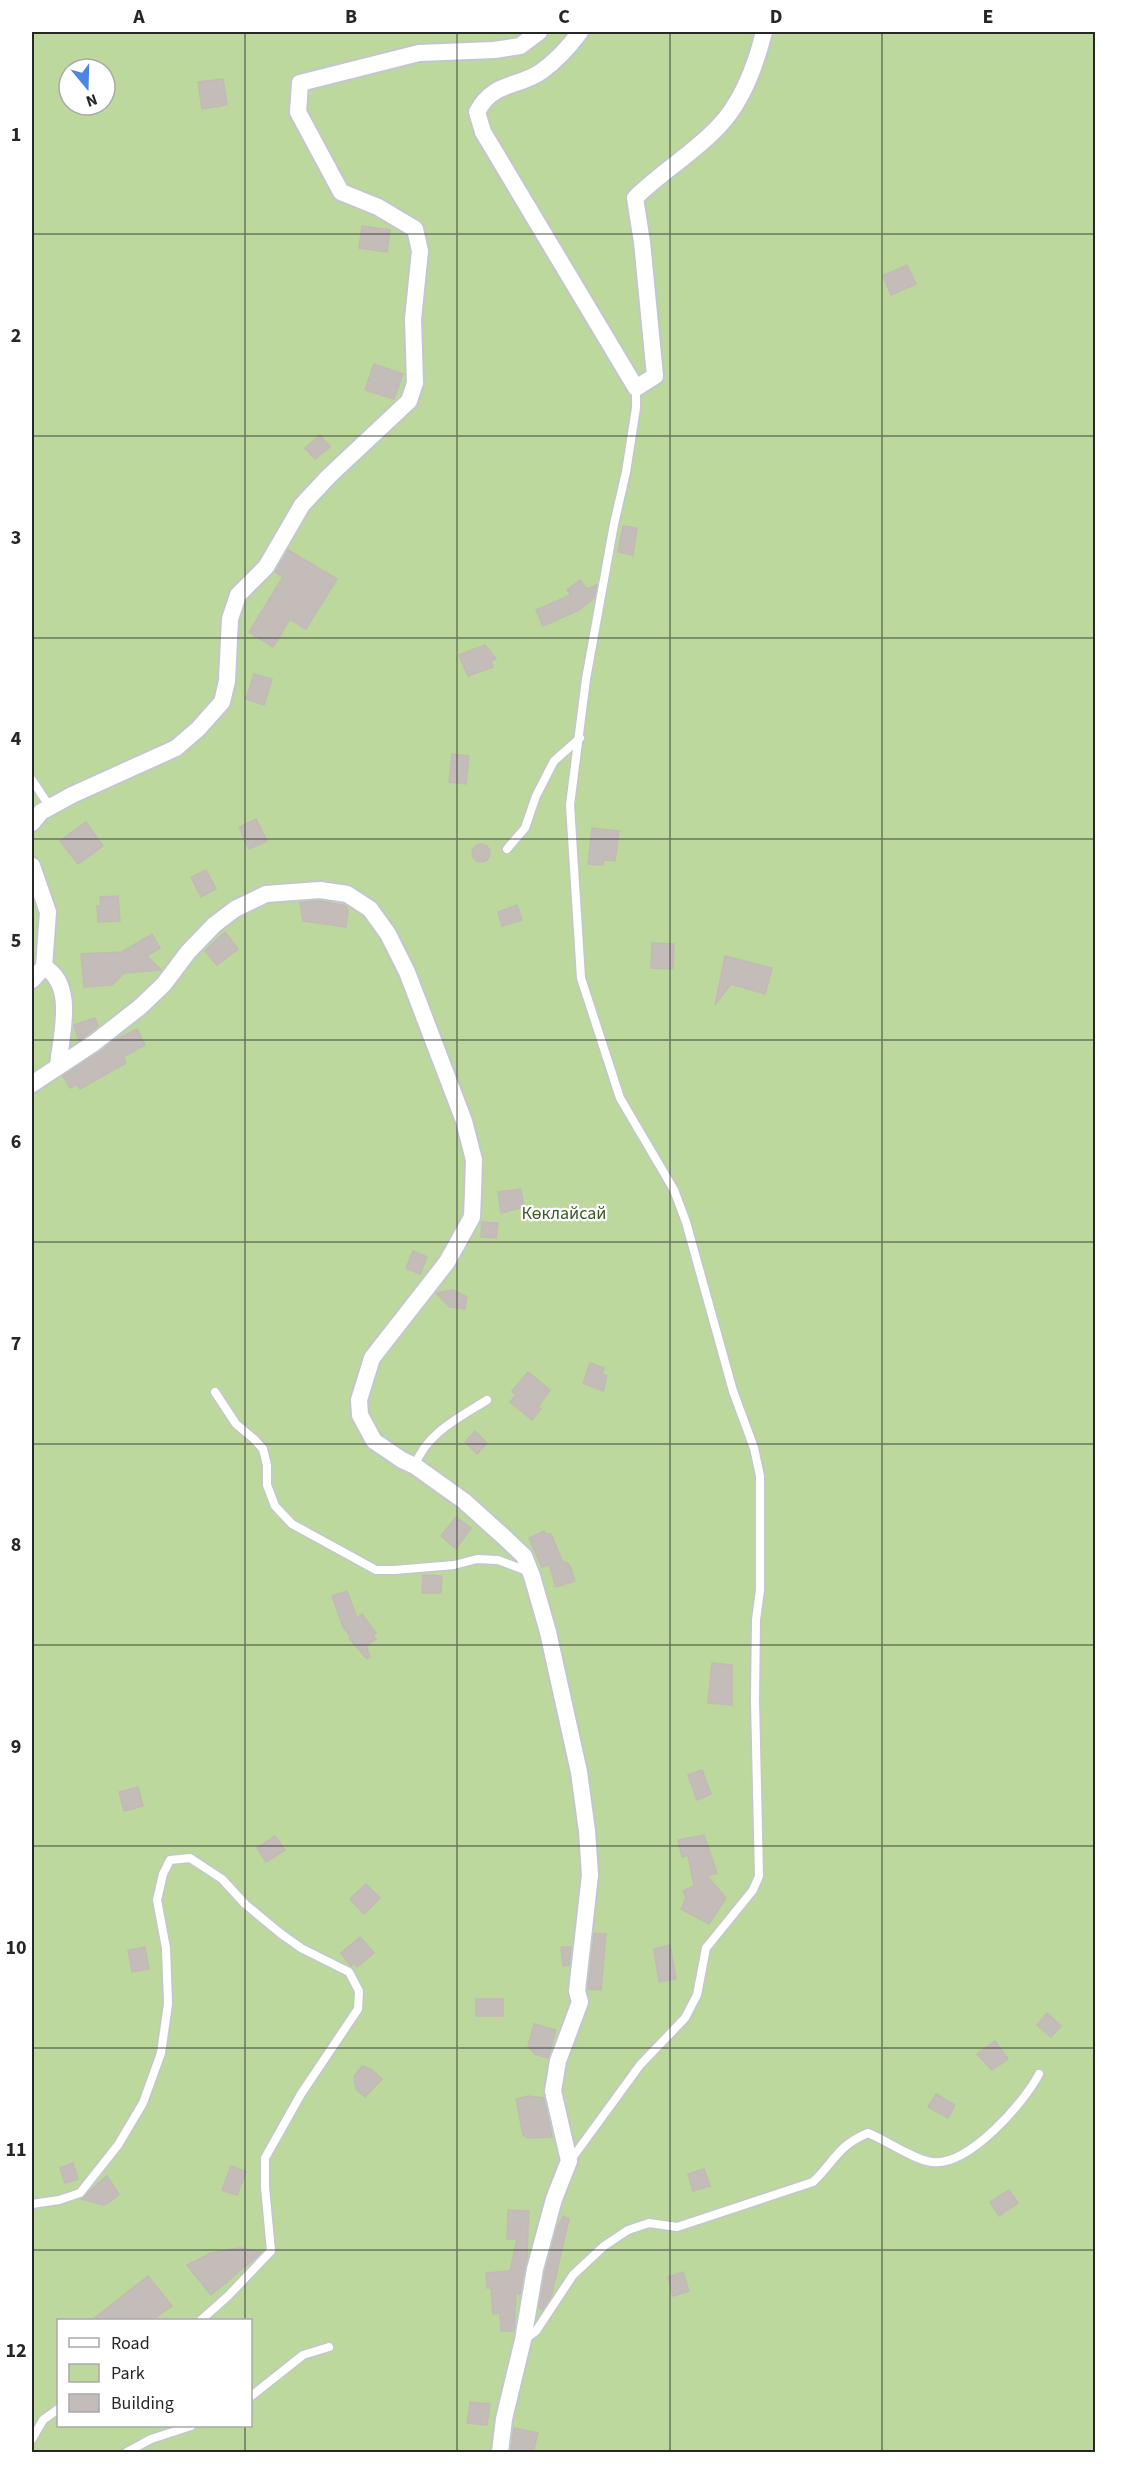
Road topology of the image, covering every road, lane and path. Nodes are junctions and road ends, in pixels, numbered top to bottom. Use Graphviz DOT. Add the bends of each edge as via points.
graph roads {
  1 [pos="539,32"];
  2 [pos="580,32"];
  3 [pos="764,32"];
  4 [pos="636,388"];
  5 [pos="580,738"];
  6 [pos="32,780"];
  7 [pos="50,807"];
  8 [pos="32,823"];
  9 [pos="507,849"];
  10 [pos="32,866"];
  11 [pos="44,967"];
  12 [pos="32,980"];
  13 [pos="58,1066"];
  14 [pos="32,1084"];
  15 [pos="215,1392"];
  16 [pos="487,1401"];
  17 [pos="415,1466"];
  18 [pos="530,1572"];
  19 [pos="1039,2074"];
  20 [pos="569,2161"];
  21 [pos="32,2204"];
  22 [pos="202,2319"];
  23 [pos="524,2340"];
  24 [pos="329,2347"];
  25 [pos="252,2395"];
  26 [pos="57,2410"];
  27 [pos="188,2427"];
  28 [pos="32,2439"];
  29 [pos="127,2452"];
  30 [pos="501,2452"];
  1 -- 7 [label="street" via="520,46 419,53 300,83 298,112 341,192 378,207 415,229 420,251 413,318 416,383 409,400 392,419 302,505 266,567 238,595 230,619 222,702 176,748"];
  2 -- 4 [label="street" via="566,51 540,73 498,89 483,99 477,112 483,132"];
  3 -- 4 [label="street" via="747,80 719,127 635,198 655,376"];
  4 -- 5 [label="lane" via="626,472 588,669"];
  5 -- 9 [label="lane" via="554,761 525,828"];
  5 -- 20 [label="lane" via="570,805 581,978 620,1098 674,1190 686,1222 732,1391 754,1448 760,1476 755,1700 759,1876 753,1890 706,1948 697,1995 685,2018 640,2065"];
  6 -- 7 [label="lane"];
  7 -- 8 [label="street"];
  10 -- 11 [label="street" via="48,912"];
  11 -- 12 [label="street"];
  11 -- 13 [label="street" via="54,972 61,983 64,1003"];
  13 -- 14 [label="street"];
  13 -- 17 [label="street" via="141,1007 188,952 235,909 266,894 320,890 347,894 370,909 388,934 406,972 464,1121 474,1160 472,1216 447,1262 372,1358 359,1400 360,1415 374,1441"];
  15 -- 18 [label="lane" via="236,1424 263,1449 274,1506 292,1524 376,1570 454,1565 477,1559 498,1560"];
  16 -- 17 [label="lane" via="430,1439"];
  17 -- 18 [label="street" via="504,1537 524,1556"];
  18 -- 20 [label="street" via="548,1632 579,1772 590,1875 577,1991 580,2002 558,2061 553,2091"];
  19 -- 23 [label="lane" via="1030,2091 1002,2122 951,2161 931,2163 868,2133 837,2152 813,2182 677,2227 649,2223 628,2230 573,2275 536,2331"];
  20 -- 23 [label="street" via="535,2269"];
  21 -- 22 [label="lane" via="80,2193 118,2145 143,2103 161,2053 168,2004 166,1948 157,1900 170,1860 190,1858 222,1879 280,1933 349,1972 359,1991 358,2009 301,2094 265,2158 271,2251"];
  23 -- 30 [label="street" via="504,2419"];
  24 -- 25 [label="lane" via="303,2355"];
  26 -- 28 [label="lane" via="43,2420"];
  27 -- 29 [label="lane"];
}
